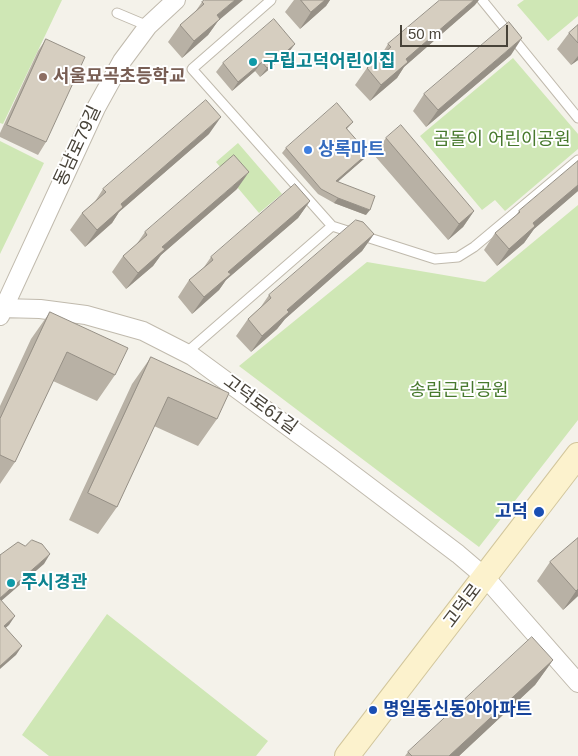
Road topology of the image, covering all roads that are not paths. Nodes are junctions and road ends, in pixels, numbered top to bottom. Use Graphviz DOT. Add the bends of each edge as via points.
graph roads {
  1 [pos="176,0"];
  2 [pos="271,0"];
  3 [pos="482,0"];
  4 [pos="117,13"];
  5 [pos="148,26"];
  6 [pos="578,118"];
  7 [pos="578,160"];
  8 [pos="332,226"];
  9 [pos="1,311"];
  10 [pos="186,353"];
  11 [pos="578,455"];
  12 [pos="485,577"];
  13 [pos="575,673"];
  14 [pos="347,756"];
  1 -- 5 [label="street, 동남로79길"];
  2 -- 8 [label="lane" via="192,69"];
  3 -- 6 [label="lane"];
  4 -- 5 [label="lane"];
  5 -- 9 [label="street, 동남로79길" via="122,61 96,108"];
  7 -- 8 [label="lane" via="458,257 435,259"];
  8 -- 10 [label="lane"];
  9 -- 10 [label="street, 고덕로61길" via="40,309 86,315 143,331"];
  10 -- 12 [label="street, 고덕로61길" via="339,464"];
  11 -- 12 [label="main road, 고덕로"];
  12 -- 13 [label="street, 고덕로61길"];
  12 -- 14 [label="main road, 고덕로"];
}
